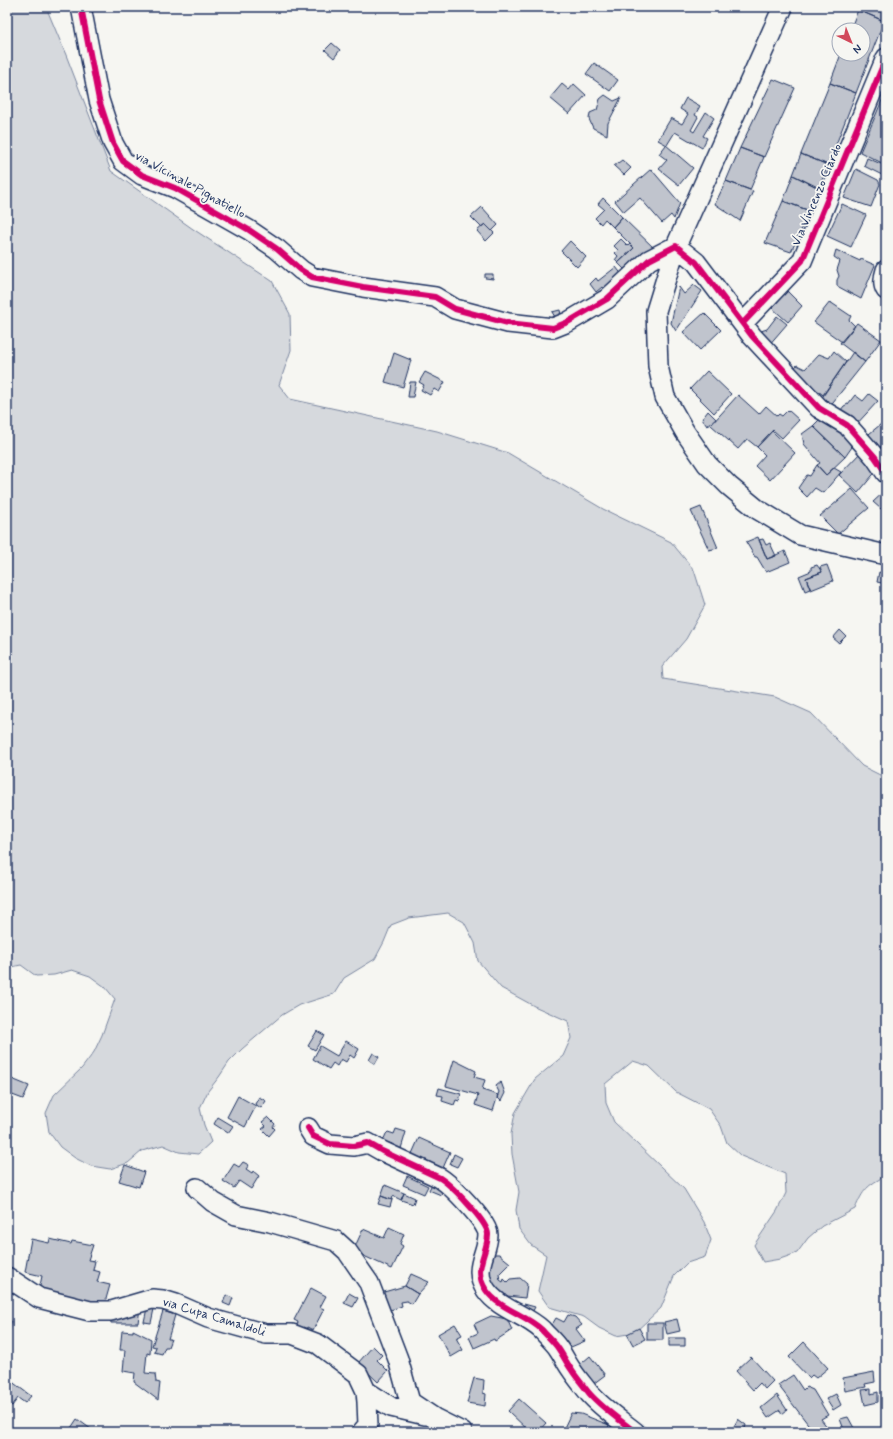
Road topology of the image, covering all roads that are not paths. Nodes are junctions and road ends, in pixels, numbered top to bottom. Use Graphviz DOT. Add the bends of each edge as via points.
graph roads {
  1 [pos="81,7"];
  2 [pos="783,7"];
  3 [pos="886,58"];
  4 [pos="676,246"];
  5 [pos="886,270"];
  6 [pos="886,290"];
  7 [pos="743,323"];
  8 [pos="886,473"];
  9 [pos="886,555"];
  10 [pos="308,1128"];
  11 [pos="197,1188"];
  12 [pos="7,1277"];
  13 [pos="366,1392"];
  14 [pos="434,1418"];
  15 [pos="362,1432"];
  16 [pos="462,1432"];
  17 [pos="635,1432"];
  1 -- 4 [label="street, via Vicinale Pignatiello" via="99,100 113,143 123,161 142,175 175,188 249,230 312,277 435,297 455,309 508,323 553,328 607,299 650,260"];
  2 -- 4 [label="street"];
  3 -- 7 [label="street, Via Vincenzo Ciardo" via="802,261"];
  4 -- 7 [label="street" via="696,262"];
  4 -- 9 [label="street" via="656,311 658,366 665,397 685,432 707,464 757,509 800,535"];
  5 -- 6 [label="street"];
  7 -- 8 [label="street" via="819,408 847,426 876,457"];
  10 -- 17 [label="street" via="313,1136 330,1144 354,1146 368,1143 440,1178 460,1194 485,1224 489,1233 480,1272 480,1279 486,1290 496,1301 540,1329 558,1347 571,1370 590,1394"];
  11 -- 14 [label="street" via="213,1202 236,1215 336,1241 347,1251 369,1282 398,1359 410,1402"];
  12 -- 13 [label="street, via Cupa Camaldoli" via="39,1298 90,1311 111,1311 152,1299 163,1300 208,1318 266,1334 292,1334 318,1344 358,1374"];
  13 -- 14 [label="street" via="391,1407"];
  13 -- 15 [label="street, via Cupa Camaldoli" via="368,1424"];
  14 -- 16 [label="street"];
}
